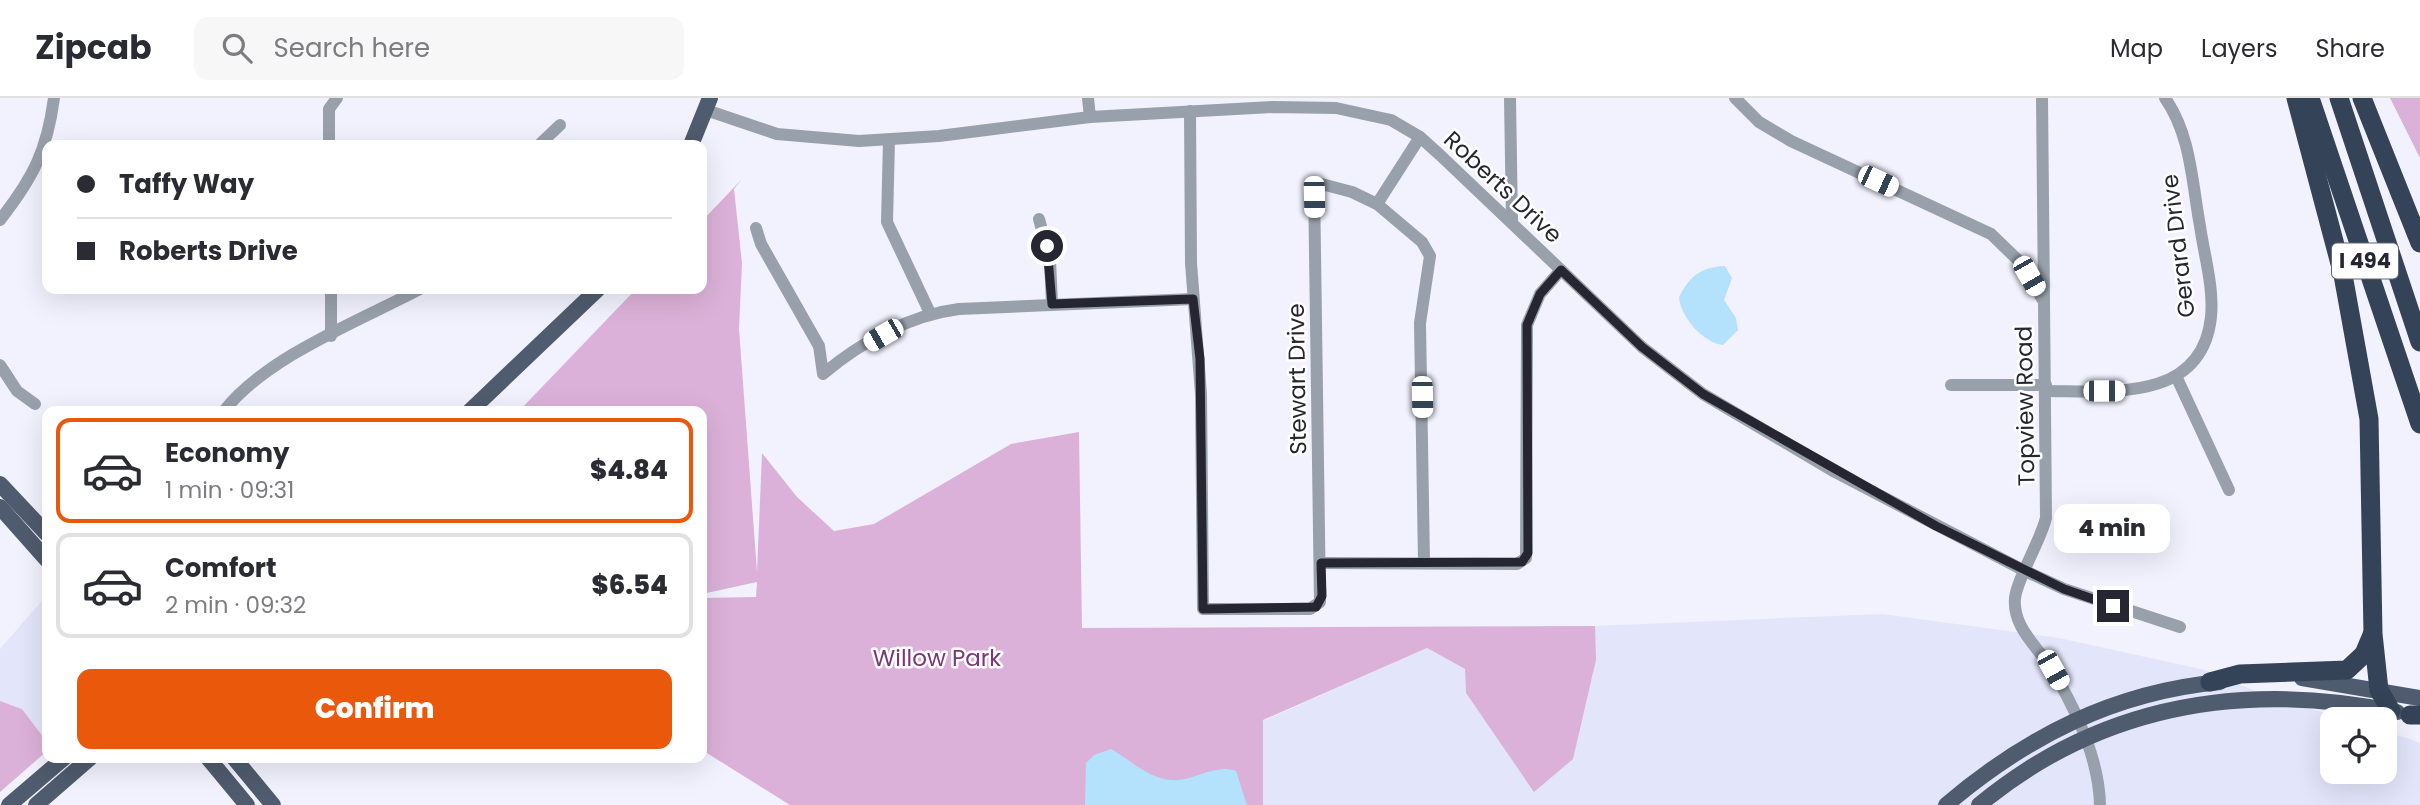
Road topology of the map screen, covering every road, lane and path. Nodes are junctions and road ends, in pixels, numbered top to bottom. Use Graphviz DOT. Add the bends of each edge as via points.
graph roads {
  1 [pos="54,98"];
  2 [pos="337,98"];
  3 [pos="1088,98"];
  4 [pos="1510,98"];
  5 [pos="1735,98"];
  6 [pos="2042,98"];
  7 [pos="2165,98"];
  8 [pos="2296,98"];
  9 [pos="2311,98"];
  10 [pos="2339,98"];
  11 [pos="2363,98"];
  12 [pos="329,104"];
  13 [pos="708,104"];
  14 [pos="1090,117"];
  15 [pos="1190,117"];
  16 [pos="560,125"];
  17 [pos="1420,137"];
  18 [pos="45,140"];
  19 [pos="329,140"];
  20 [pos="544,140"];
  21 [pos="693,140"];
  22 [pos="889,140"];
  23 [pos="42,154"];
  24 [pos="1377,204"];
  25 [pos="2420,211"];
  26 [pos="1039,219"];
  27 [pos="0,220"];
  28 [pos="1512,222"];
  29 [pos="756,228"];
  30 [pos="2420,243"];
  31 [pos="1561,270"];
  32 [pos="331,294"];
  33 [pos="411,294"];
  34 [pos="593,294"];
  35 [pos="1193,299"];
  36 [pos="2044,302"];
  37 [pos="1052,304"];
  38 [pos="930,313"];
  39 [pos="331,336"];
  40 [pos="2420,342"];
  41 [pos="0,365"];
  42 [pos="2176,376"];
  43 [pos="1951,385"];
  44 [pos="2046,388"];
  45 [pos="34,404"];
  46 [pos="229,406"];
  47 [pos="475,406"];
  48 [pos="2420,424"];
  49 [pos="0,484"];
  50 [pos="2229,490"];
  51 [pos="0,507"];
  52 [pos="42,529"];
  53 [pos="42,554"];
  54 [pos="1424,562"];
  55 [pos="1321,563"];
  56 [pos="2025,572"];
  57 [pos="2180,627"];
  58 [pos="2373,634"];
  59 [pos="2210,682"];
  60 [pos="2379,691"];
  61 [pos="2420,698"];
  62 [pos="2410,714"];
  63 [pos="2077,718"];
  64 [pos="2084,737"];
  65 [pos="58,763"];
  66 [pos="84,763"];
  67 [pos="212,763"];
  68 [pos="238,763"];
  69 [pos="9,805"];
  70 [pos="36,805"];
  71 [pos="247,805"];
  72 [pos="273,805"];
  73 [pos="1946,805"];
  74 [pos="1979,805"];
  75 [pos="2100,805"];
  1 -- 18 [label="street"];
  2 -- 12 [label="street"];
  3 -- 14 [label="street"];
  4 -- 28 [label="street"];
  5 -- 36 [label="street, Topview Road" via="1759,122 1791,141 1991,234 2020,262"];
  6 -- 36 [label="street"];
  7 -- 42 [label="street, Gerard Drive" via="2186,146 2211,301 2206,338"];
  8 -- 58 [label="highway" via="2343,275 2369,419"];
  9 -- 48 [label="highway, I 494"];
  10 -- 40 [label="highway, I 494"];
  11 -- 25 [label="highway"];
  11 -- 30 [label="highway"];
  12 -- 19 [label="street"];
  13 -- 21 [label="main road"];
  13 -- 22 [label="street, Roberts Drive" via="758,128 800,137"];
  14 -- 15 [label="street, Roberts Drive"];
  14 -- 22 [label="street, Roberts Drive"];
  15 -- 17 [label="street, Roberts Drive" via="1336,108 1375,114"];
  15 -- 35 [label="street"];
  16 -- 20 [label="street"];
  17 -- 24 [label="street"];
  17 -- 28 [label="street, Roberts Drive"];
  22 -- 38 [label="street" via="887,222"];
  23 -- 27 [label="street" via="33,175"];
  24 -- 54 [label="street" via="1422,242 1431,264 1420,323"];
  24 -- 55 [label="street, Stewart Drive" via="1314,182"];
  26 -- 37 [label="street" via="1050,260"];
  28 -- 31 [label="street, Roberts Drive"];
  29 -- 38 [label="street" via="819,346 823,374 883,335"];
  31 -- 54 [label="street" via="1540,294 1527,325 1526,558 1517,564"];
  31 -- 56 [label="street, Roberts Drive" via="1642,347 1703,394 1835,472"];
  32 -- 39 [label="street"];
  33 -- 39 [label="street"];
  34 -- 47 [label="main road"];
  35 -- 37 [label="street"];
  35 -- 55 [label="street, Stewart Drive" via="1200,359 1203,609 1316,607 1322,596"];
  36 -- 44 [label="street, Topview Road"];
  37 -- 38 [label="street"];
  39 -- 46 [label="street" via="256,378"];
  41 -- 45 [label="street" via="17,391"];
  42 -- 44 [label="street, Gerard Drive" via="2138,390"];
  42 -- 50 [label="street"];
  43 -- 44 [label="street, Gerard Drive"];
  44 -- 56 [label="street, Topview Road" via="2046,518"];
  49 -- 52 [label="main road"];
  51 -- 53 [label="main road"];
  54 -- 55 [label="street"];
  56 -- 57 [label="street, Roberts Drive"];
  56 -- 63 [label="street, Topview Road" via="2015,596 2017,620 2053,670"];
  58 -- 59 [label="highway" via="2364,654 2347,670 2240,674"];
  58 -- 60 [label="highway"];
  59 -- 60 [label="main road" via="2304,678"];
  59 -- 63 [label="main road" via="2152,692"];
  60 -- 61 [label="main road"];
  60 -- 62 [label="highway"];
  62 -- 64 [label="main road" via="2299,698 2247,698 2151,714"];
  63 -- 64 [label="street, Topview Road"];
  63 -- 73 [label="main road" via="2023,746"];
  64 -- 74 [label="main road" via="2012,778"];
  64 -- 75 [label="street, Topview Road" via="2094,764"];
  65 -- 69 [label="main road"];
  66 -- 70 [label="main road"];
  67 -- 71 [label="main road"];
  68 -- 72 [label="main road"];
}
